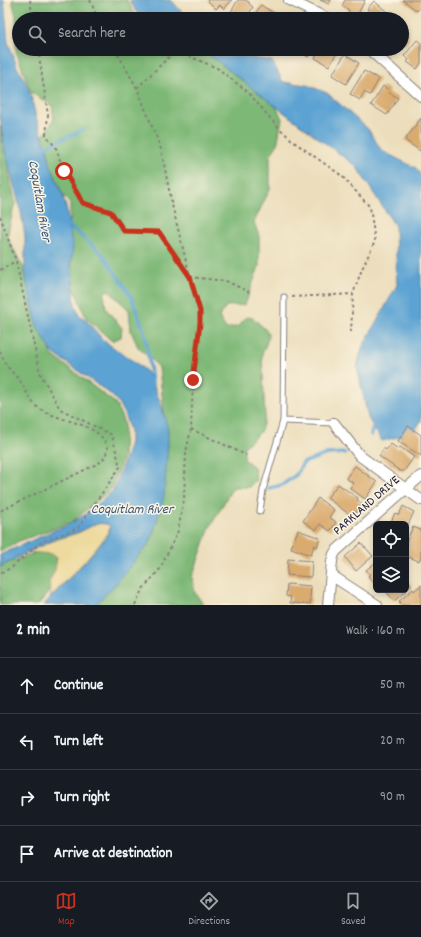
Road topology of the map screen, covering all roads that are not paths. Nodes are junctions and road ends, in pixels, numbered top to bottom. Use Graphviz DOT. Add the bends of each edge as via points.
graph roads {
  1 [pos="290,0"];
  2 [pos="314,12"];
  3 [pos="377,56"];
  4 [pos="421,96"];
  5 [pos="284,297"];
  6 [pos="283,421"];
  7 [pos="334,423"];
  8 [pos="421,476"];
  9 [pos="406,489"];
  10 [pos="421,500"];
  11 [pos="260,510"];
  12 [pos="331,576"];
  13 [pos="328,605"];
  14 [pos="377,605"];
  1 -- 2 [label="street"];
  3 -- 4 [label="street"];
  5 -- 6 [label="lane"];
  6 -- 7 [label="lane"];
  6 -- 11 [label="lane" via="263,490"];
  7 -- 9 [label="street" via="360,456"];
  8 -- 9 [label="street, PARKLAND DRIVE"];
  9 -- 10 [label="street"];
  9 -- 12 [label="street, PARKLAND DRIVE" via="336,551"];
  12 -- 13 [label="street, PARKLAND DRIVE"];
  12 -- 14 [label="street"];
}
